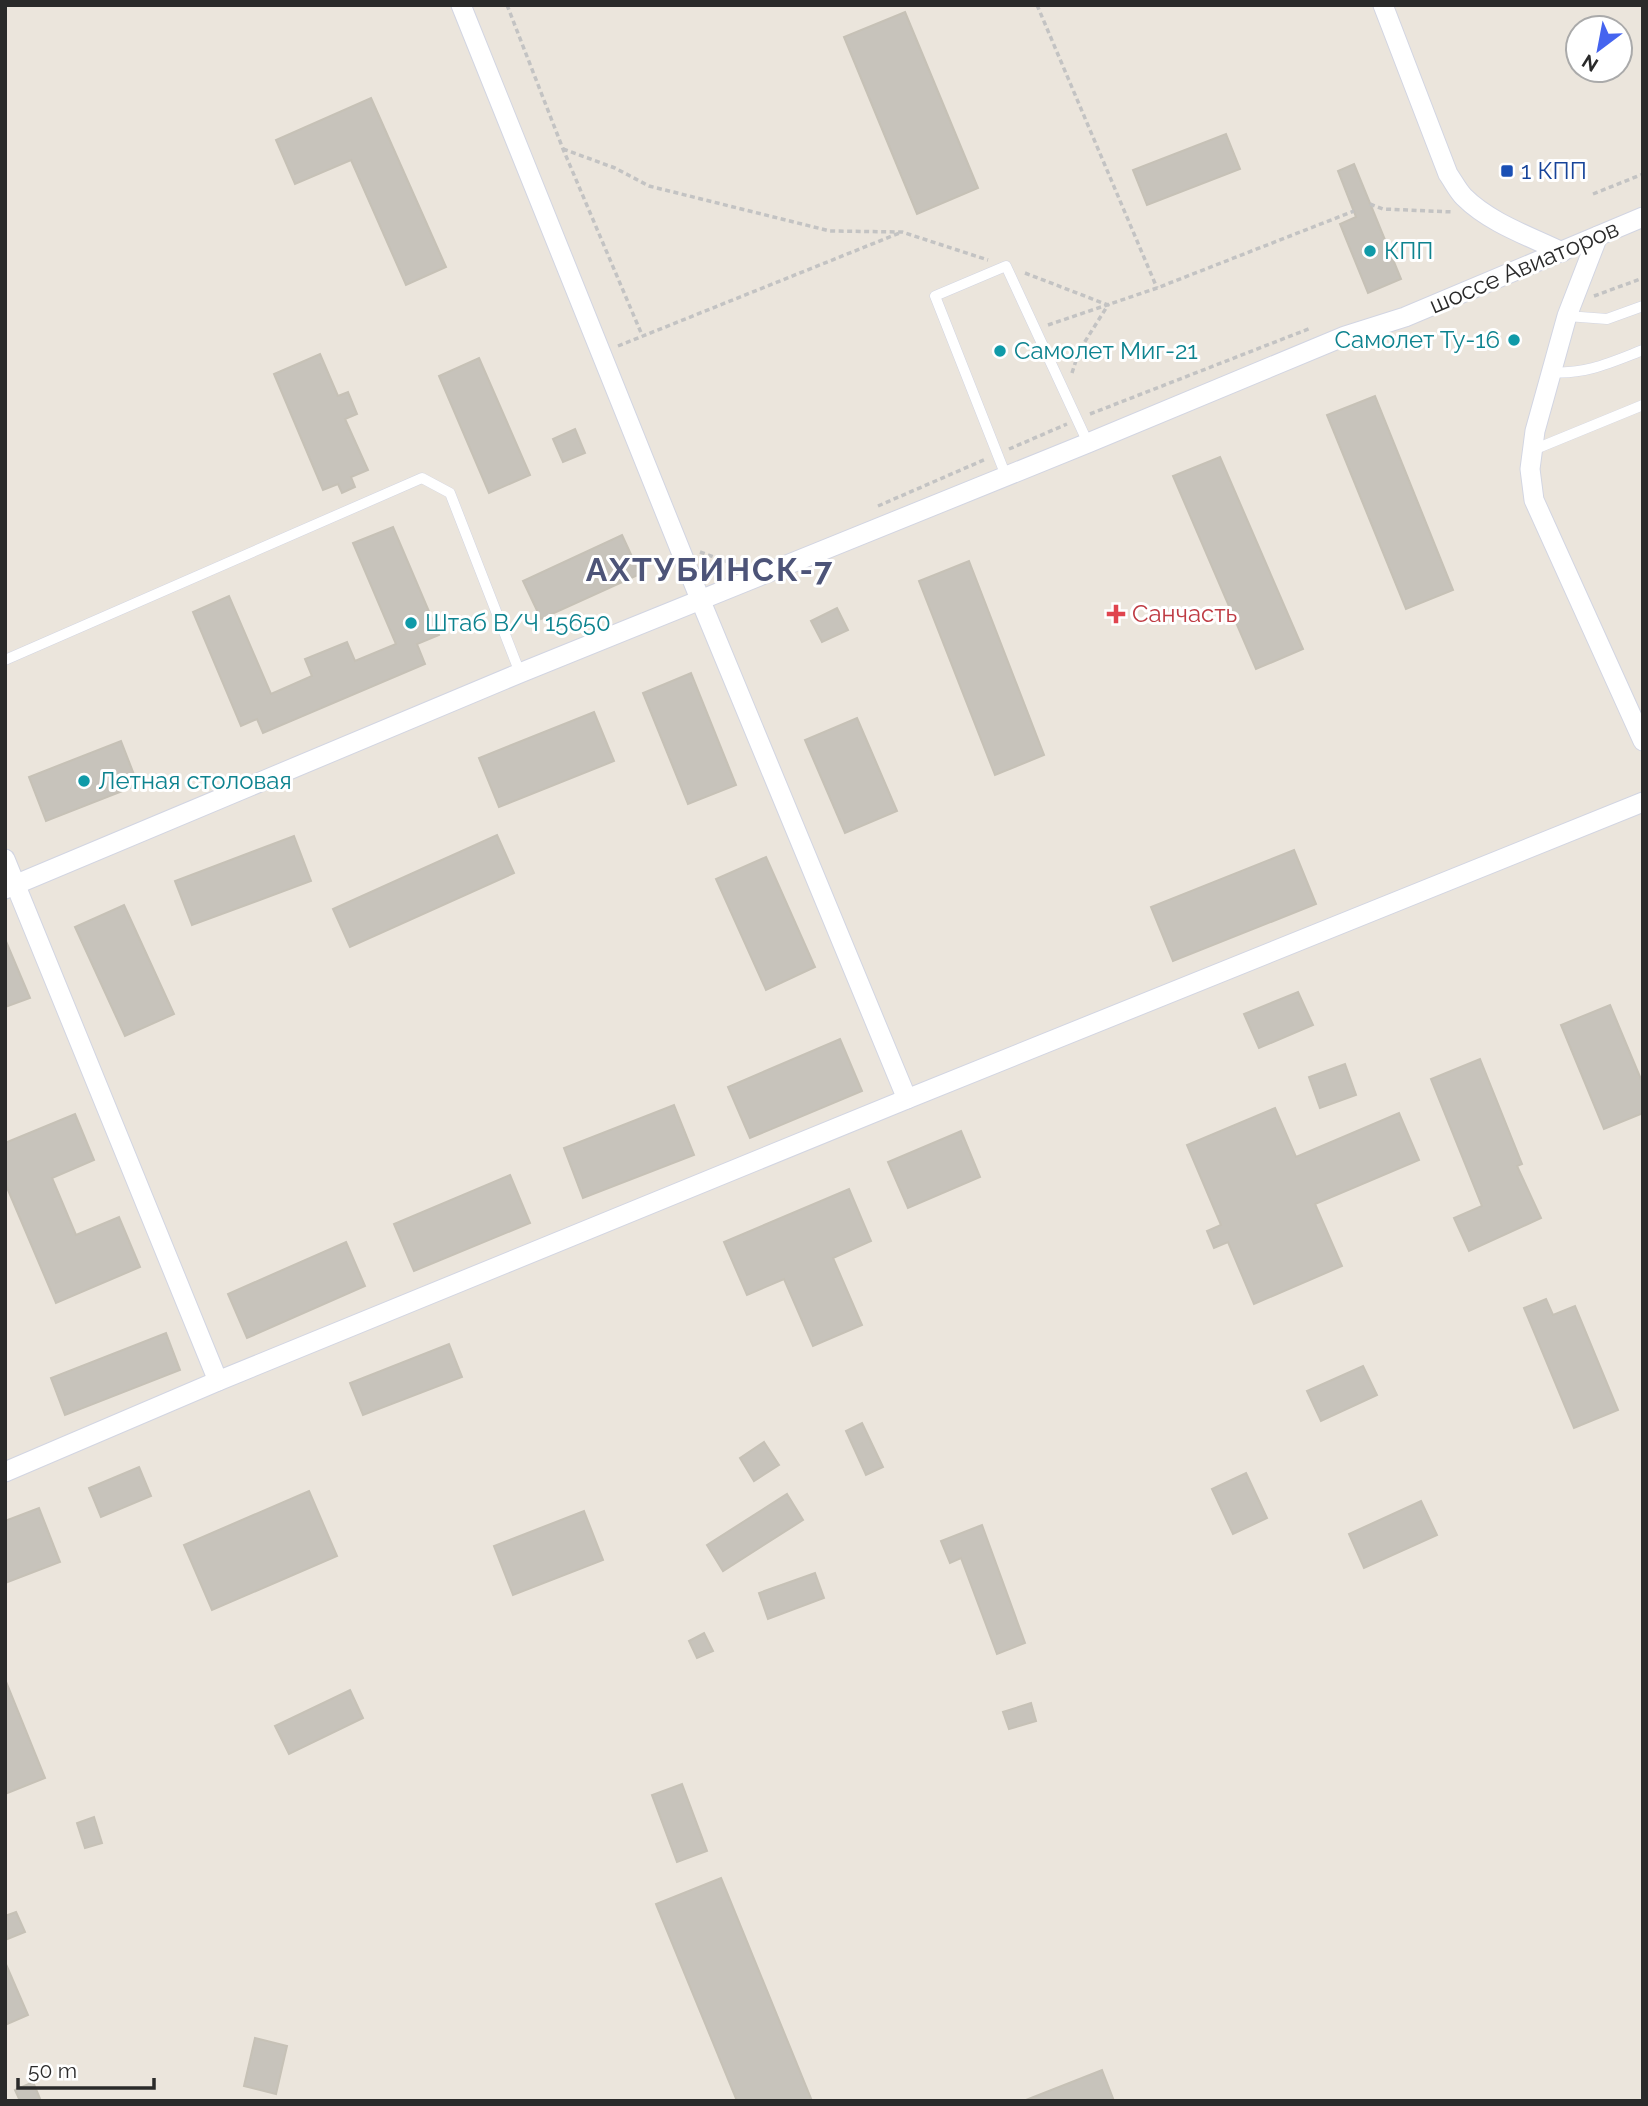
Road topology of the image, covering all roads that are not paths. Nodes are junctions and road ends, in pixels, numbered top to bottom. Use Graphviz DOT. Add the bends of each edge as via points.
graph roads {
  1 [pos="461,5"];
  2 [pos="1383,5"];
  3 [pos="1643,217"];
  4 [pos="1598,236"];
  5 [pos="1562,252"];
  6 [pos="1643,306"];
  7 [pos="1567,316"];
  8 [pos="1643,350"];
  9 [pos="1551,372"];
  10 [pos="1643,405"];
  11 [pos="1088,443"];
  12 [pos="1532,450"];
  13 [pos="1006,476"];
  14 [pos="700,599"];
  15 [pos="5,660"];
  16 [pos="520,673"];
  17 [pos="1643,741"];
  18 [pos="1643,802"];
  19 [pos="5,859"];
  20 [pos="11,887"];
  21 [pos="907,1099"];
  22 [pos="218,1381"];
  23 [pos="5,1472"];
  1 -- 14 [label="street"];
  2 -- 5 [label="street" via="1448,174 1463,196 1484,213"];
  3 -- 4 [label="street, шоссе Авиаторов"];
  4 -- 5 [label="street, шоссе Авиаторов"];
  4 -- 7 [label="street"];
  5 -- 11 [label="street, шоссе Авиаторов"];
  6 -- 7 [label="lane" via="1607,319"];
  7 -- 9 [label="street"];
  8 -- 9 [label="lane" via="1590,370"];
  9 -- 12 [label="street"];
  10 -- 12 [label="lane"];
  11 -- 13 [label="street, шоссе Авиаторов"];
  11 -- 13 [label="lane" via="1006,266 935,296"];
  12 -- 17 [label="street" via="1534,500"];
  13 -- 14 [label="street, шоссе Авиаторов"];
  14 -- 16 [label="street, шоссе Авиаторов"];
  14 -- 21 [label="street"];
  15 -- 16 [label="lane" via="422,478 450,493"];
  16 -- 20 [label="street, шоссе Авиаторов"];
  18 -- 21 [label="street"];
  19 -- 20 [label="street"];
  20 -- 22 [label="street"];
  21 -- 22 [label="street"];
  22 -- 23 [label="street"];
}
